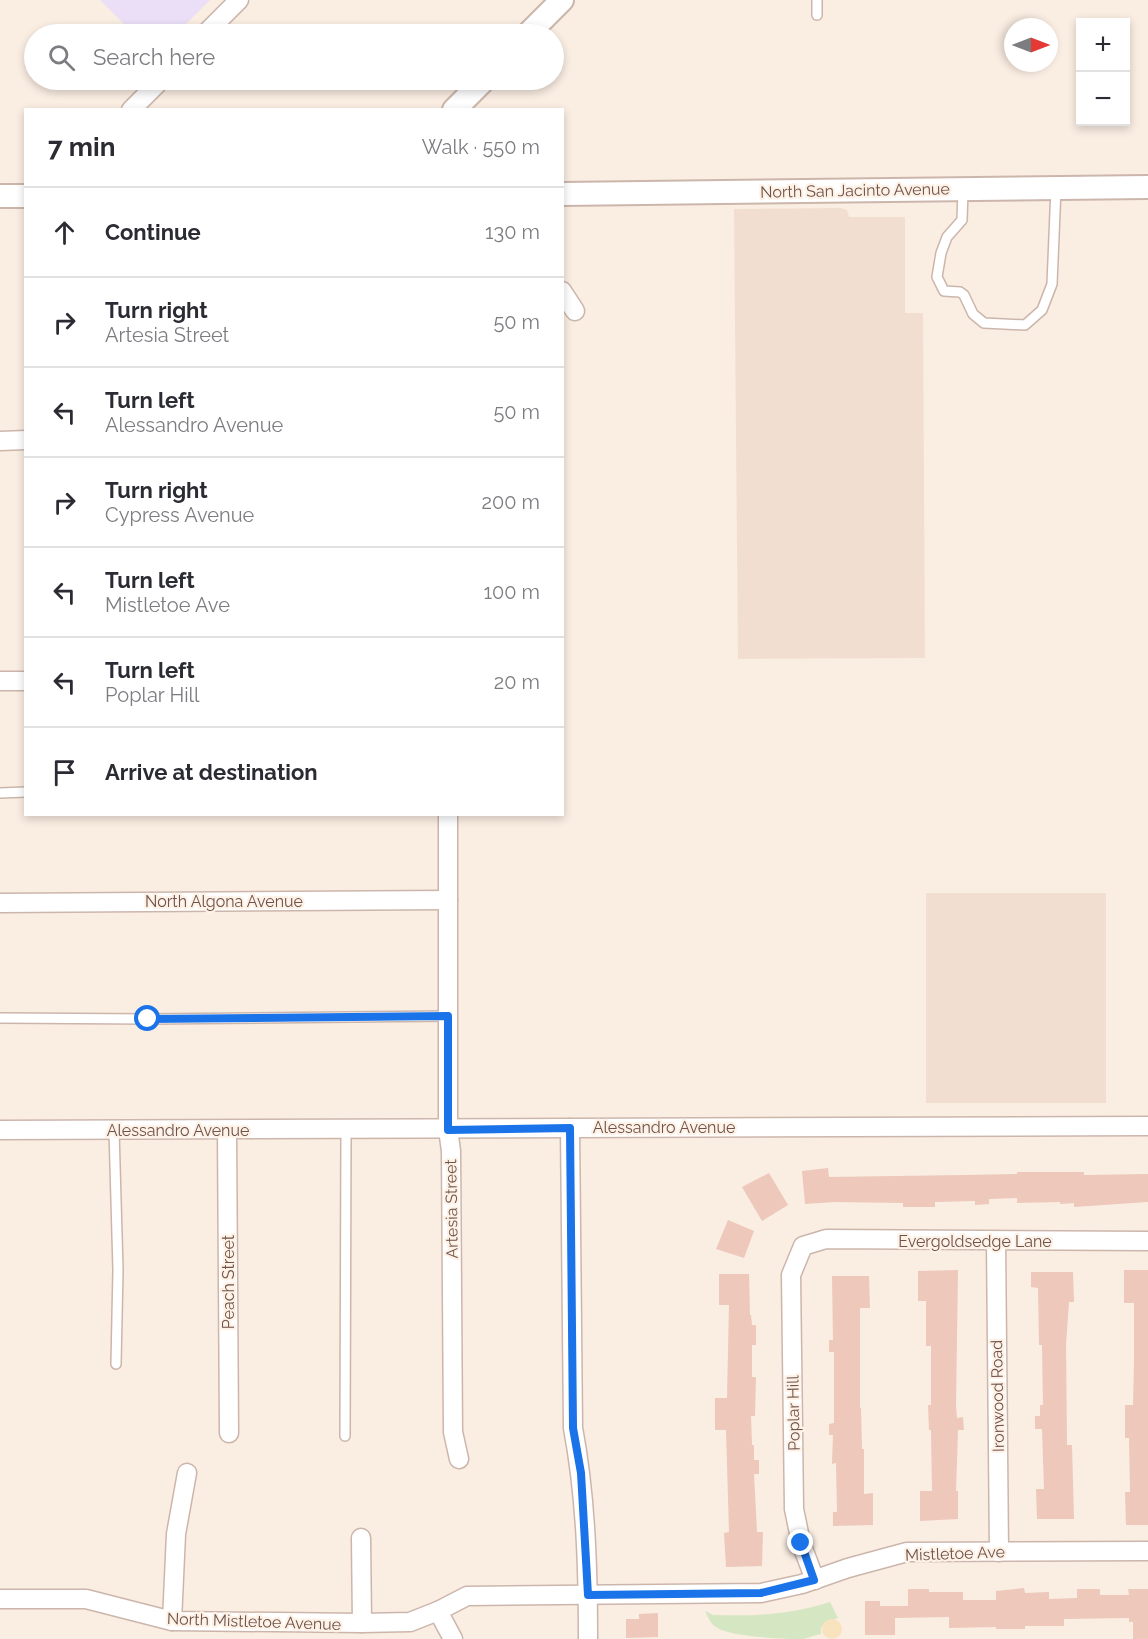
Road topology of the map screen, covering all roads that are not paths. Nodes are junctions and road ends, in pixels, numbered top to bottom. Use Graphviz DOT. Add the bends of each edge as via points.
graph roads {
  1 [pos="239,0"];
  2 [pos="562,0"];
  3 [pos="817,0"];
  4 [pos="817,15"];
  5 [pos="215,24"];
  6 [pos="538,24"];
  7 [pos="151,90"];
  8 [pos="474,90"];
  9 [pos="133,108"];
  10 [pos="456,108"];
  11 [pos="1148,187"];
  12 [pos="1056,188"];
  13 [pos="963,189"];
  14 [pos="564,194"];
  15 [pos="0,196"];
  16 [pos="24,196"];
  17 [pos="564,294"];
  18 [pos="575,311"];
  19 [pos="24,440"];
  20 [pos="0,441"];
  21 [pos="0,681"];
  22 [pos="24,681"];
  23 [pos="24,792"];
  24 [pos="0,793"];
  25 [pos="448,816"];
  26 [pos="448,900"];
  27 [pos="0,903"];
  28 [pos="448,1016"];
  29 [pos="0,1018"];
  30 [pos="1148,1126"];
  31 [pos="570,1128"];
  32 [pos="0,1130"];
  33 [pos="114,1130"];
  34 [pos="226,1130"];
  35 [pos="346,1130"];
  36 [pos="448,1130"];
  37 [pos="996,1241"];
  38 [pos="1148,1241"];
  39 [pos="803,1246"];
  40 [pos="116,1364"];
  41 [pos="229,1433"];
  42 [pos="345,1436"];
  43 [pos="459,1459"];
  44 [pos="187,1473"];
  45 [pos="361,1538"];
  46 [pos="1148,1551"];
  47 [pos="999,1552"];
  48 [pos="814,1580"];
  49 [pos="588,1595"];
  50 [pos="0,1599"];
  51 [pos="438,1611"];
  52 [pos="172,1621"];
  53 [pos="362,1623"];
  54 [pos="453,1639"];
  55 [pos="588,1639"];
  1 -- 5 [label="street"];
  2 -- 6 [label="street"];
  3 -- 4 [label="lane"];
  7 -- 9 [label="street"];
  8 -- 10 [label="street"];
  11 -- 12 [label="street, North San Jacinto Avenue"];
  12 -- 13 [label="street, North San Jacinto Avenue"];
  12 -- 13 [label="lane" via="1052,284 1042,310 1025,325 984,323 973,314 964,295 944,291 937,277 947,237 962,220"];
  13 -- 14 [label="street, North San Jacinto Avenue"];
  15 -- 16 [label="street"];
  17 -- 18 [label="street"];
  19 -- 20 [label="street"];
  21 -- 22 [label="street"];
  23 -- 24 [label="lane"];
  25 -- 26 [label="street, Artesia Street"];
  26 -- 27 [label="street, North Algona Avenue"];
  26 -- 28 [label="street, Artesia Street"];
  28 -- 29 [label="lane"];
  28 -- 36 [label="street, Artesia Street"];
  30 -- 31 [label="street, Alessandro Avenue"];
  31 -- 36 [label="street, Alessandro Avenue"];
  31 -- 49 [label="street" via="573,1428 581,1473"];
  32 -- 33 [label="street, Alessandro Avenue"];
  33 -- 34 [label="street, Alessandro Avenue"];
  33 -- 40 [label="lane"];
  34 -- 35 [label="street, Alessandro Avenue"];
  34 -- 41 [label="street, Peach Street"];
  35 -- 36 [label="street, Alessandro Avenue"];
  35 -- 42 [label="lane"];
  36 -- 43 [label="street, Artesia Street" via="453,1432"];
  37 -- 38 [label="street, Evergoldsedge Lane"];
  37 -- 39 [label="street, Evergoldsedge Lane" via="826,1239"];
  37 -- 47 [label="street, Ironwood Road"];
  39 -- 48 [label="street, Poplar Hill" via="791,1275 794,1509"];
  44 -- 52 [label="street" via="176,1534"];
  45 -- 53 [label="street"];
  46 -- 47 [label="street, Mistletoe Ave"];
  47 -- 48 [label="street, Mistletoe Ave" via="907,1552"];
  48 -- 49 [label="street, Mistletoe Ave" via="761,1593"];
  49 -- 51 [label="street, North Mistletoe Avenue" via="467,1596"];
  49 -- 55 [label="street"];
  50 -- 52 [label="street, North Mistletoe Avenue" via="86,1599"];
  51 -- 53 [label="street, North Mistletoe Avenue" via="410,1622"];
  51 -- 54 [label="street"];
  52 -- 53 [label="street, North Mistletoe Avenue"];
}
